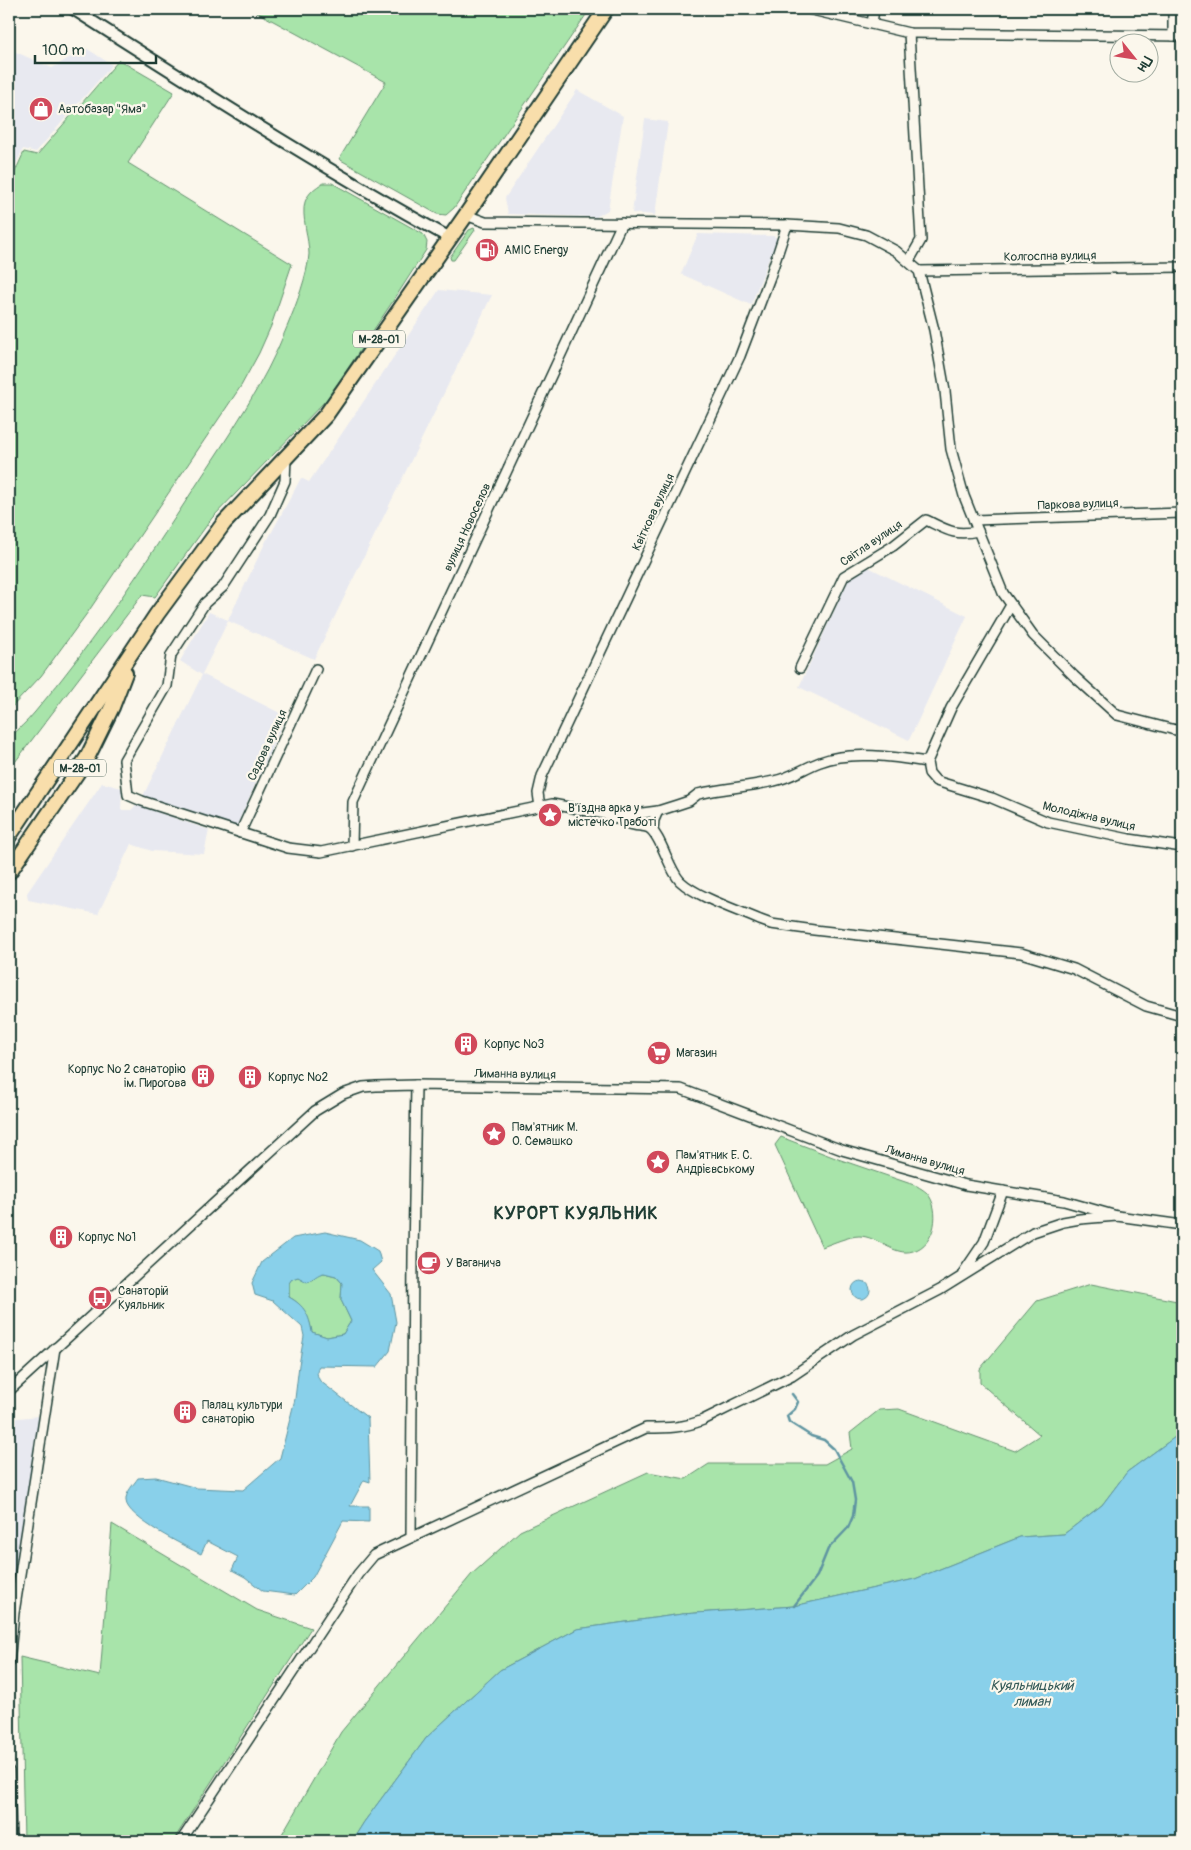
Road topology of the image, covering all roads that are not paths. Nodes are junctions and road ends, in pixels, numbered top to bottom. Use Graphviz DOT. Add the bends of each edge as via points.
graph roads {
  1 [pos="73,9"];
  2 [pos="606,9"];
  3 [pos="808,9"];
  4 [pos="874,9"];
  5 [pos="1173,9"];
  6 [pos="872,24"];
  7 [pos="909,33"];
  8 [pos="1178,36"];
  9 [pos="466,215"];
  10 [pos="622,222"];
  11 [pos="787,225"];
  12 [pos="450,238"];
  13 [pos="909,261"];
  14 [pos="1182,267"];
  15 [pos="919,271"];
  16 [pos="286,458"];
  17 [pos="1182,513"];
  18 [pos="974,520"];
  19 [pos="978,531"];
  20 [pos="1011,605"];
  21 [pos="132,653"];
  22 [pos="800,668"];
  23 [pos="316,669"];
  24 [pos="1182,731"];
  25 [pos="926,762"];
  26 [pos="552,804"];
  27 [pos="540,807"];
  28 [pos="658,811"];
  29 [pos="548,813"];
  30 [pos="610,815"];
  31 [pos="653,831"];
  32 [pos="240,832"];
  33 [pos="9,836"];
  34 [pos="352,846"];
  35 [pos="1182,847"];
  36 [pos="9,872"];
  37 [pos="1182,1016"];
  38 [pos="416,1085"];
  39 [pos="1003,1192"];
  40 [pos="1117,1216"];
  41 [pos="1182,1225"];
  42 [pos="960,1277"];
  43 [pos="55,1348"];
  44 [pos="9,1391"];
  45 [pos="411,1538"];
  46 [pos="9,1663"];
  47 [pos="9,1771"];
  48 [pos="11,1841"];
  49 [pos="181,1841"];
  1 -- 12 [label="street" via="316,160"];
  2 -- 9 [label="highway, М-28-01"];
  3 -- 6 [label="street"];
  4 -- 6 [label="street"];
  5 -- 8 [label="street"];
  6 -- 7 [label="street"];
  7 -- 8 [label="street"];
  7 -- 13 [label="street" via="920,240"];
  9 -- 10 [label="street" via="485,222"];
  9 -- 12 [label="highway, М-28-01"];
  10 -- 11 [label="street"];
  10 -- 34 [label="street, вулиця Новоселов" via="352,802"];
  11 -- 13 [label="street" via="839,228 866,235"];
  11 -- 27 [label="street, Квіткова вулиця" via="740,356 542,776 538,793"];
  12 -- 16 [label="highway, М-28-01" via="326,415"];
  13 -- 15 [label="street"];
  14 -- 15 [label="street, Колгоспна вулиця"];
  15 -- 18 [label="street" via="945,391 951,449"];
  16 -- 21 [label="highway, М-28-01" via="224,523"];
  16 -- 32 [label="street" via="285,481 270,515 223,587 205,603 171,655 167,686 124,760 128,795"];
  17 -- 18 [label="street, Паркова вулиця"];
  18 -- 19 [label="street"];
  19 -- 20 [label="street"];
  19 -- 22 [label="street, Світла вулиця" via="952,532 926,520 893,546 844,576"];
  20 -- 24 [label="street" via="1033,635 1117,715"];
  20 -- 25 [label="street" via="951,708"];
  21 -- 33 [label="highway, М-28-01"];
  21 -- 36 [label="highway, М-28-01" via="112,707 87,758"];
  23 -- 32 [label="street, Садова вулиця"];
  25 -- 28 [label="street" via="870,756 840,757 821,761 775,781 698,794 689,801"];
  25 -- 35 [label="street, Молодіжна вулиця" via="936,781 992,798 1048,822"];
  26 -- 27 [label="street"];
  26 -- 29 [label="street"];
  26 -- 30 [label="street"];
  27 -- 34 [label="street"];
  28 -- 30 [label="street"];
  28 -- 31 [label="street"];
  30 -- 31 [label="street"];
  31 -- 37 [label="street" via="679,880 690,889 771,924 1021,953 1074,969 1146,1006"];
  32 -- 34 [label="street" via="288,848 321,852"];
  38 -- 39 [label="street, Лиманна вулиця" via="680,1090 842,1150 966,1185"];
  38 -- 43 [label="street, Лиманна вулиця" via="358,1088 315,1111"];
  38 -- 45 [label="street"];
  39 -- 40 [label="street, Лиманна вулиця" via="1064,1201"];
  39 -- 42 [label="street" via="984,1242"];
  40 -- 41 [label="street"];
  40 -- 42 [label="street" via="1072,1220 1033,1232"];
  42 -- 45 [label="street" via="853,1335 792,1376 703,1420 676,1428 646,1428"];
  43 -- 44 [label="street, Лиманна вулиця"];
  43 -- 46 [label="street"];
  45 -- 49 [label="street" via="374,1556 358,1574"];
  47 -- 48 [label="street"];
}
